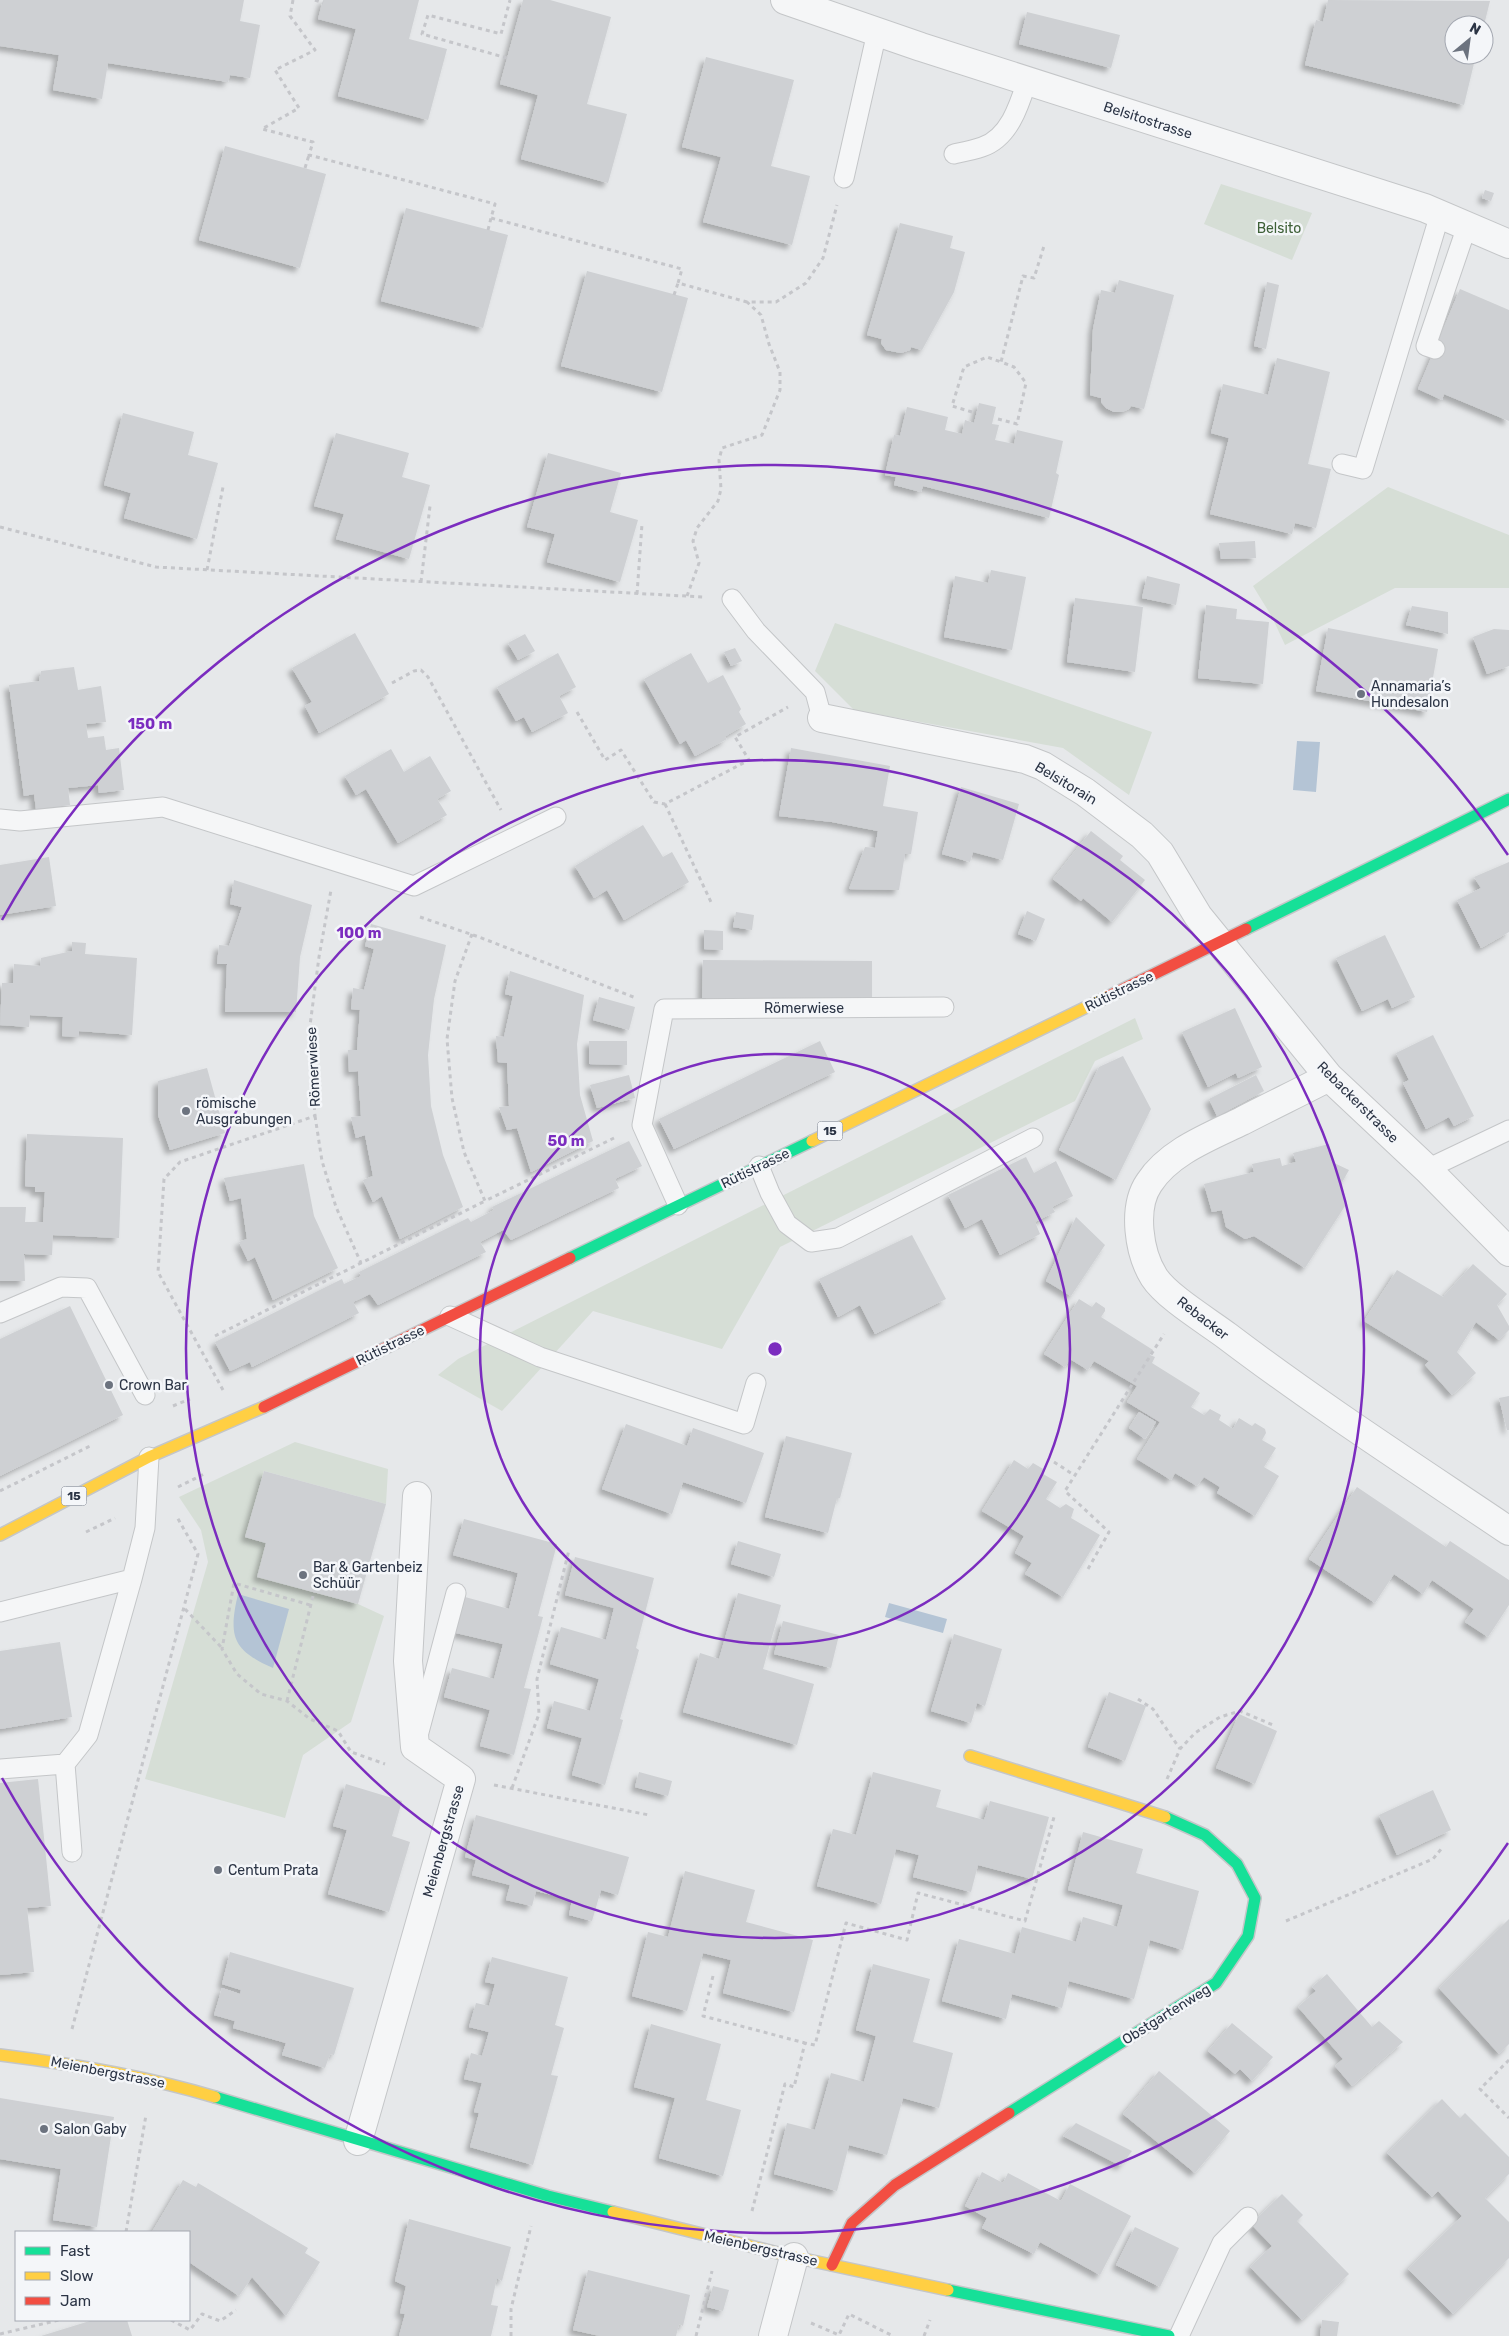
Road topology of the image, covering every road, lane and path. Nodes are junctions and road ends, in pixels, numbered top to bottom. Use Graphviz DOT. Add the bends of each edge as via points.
graph roads {
  1 [pos="293,0"];
  2 [pos="315,0"];
  3 [pos="510,0"];
  4 [pos="785,0"];
  5 [pos="323,3"];
  6 [pos="877,32"];
  7 [pos="507,58"];
  8 [pos="1027,81"];
  9 [pos="954,154"];
  10 [pos="309,155"];
  11 [pos="305,168"];
  12 [pos="844,178"];
  13 [pos="1440,214"];
  14 [pos="491,218"];
  15 [pos="1467,226"];
  16 [pos="488,230"];
  17 [pos="1509,244"];
  18 [pos="1044,246"];
  19 [pos="678,283"];
  20 [pos="674,295"];
  21 [pos="747,302"];
  22 [pos="1435,349"];
  23 [pos="1001,362"];
  24 [pos="972,412"];
  25 [pos="998,419"];
  26 [pos="1342,464"];
  27 [pos="223,487"];
  28 [pos="430,506"];
  29 [pos="642,524"];
  30 [pos="0,527"];
  31 [pos="207,570"];
  32 [pos="422,582"];
  33 [pos="637,594"];
  34 [pos="686,596"];
  35 [pos="732,599"];
  36 [pos="392,683"];
  37 [pos="818,705"];
  38 [pos="577,712"];
  39 [pos="1509,799"];
  40 [pos="664,804"];
  41 [pos="556,817"];
  42 [pos="0,819"];
  43 [pos="516,837"];
  44 [pos="332,887"];
  45 [pos="711,902"];
  46 [pos="416,915"];
  47 [pos="472,934"];
  48 [pos="1218,942"];
  49 [pos="944,1007"];
  50 [pos="664,1009"];
  51 [pos="1329,1077"];
  52 [pos="315,1116"];
  53 [pos="642,1125"];
  54 [pos="1509,1130"];
  55 [pos="1033,1138"];
  56 [pos="759,1166"];
  57 [pos="1427,1169"];
  58 [pos="485,1201"];
  59 [pos="678,1205"];
  60 [pos="1509,1252"];
  61 [pos="361,1263"];
  62 [pos="1183,1304"];
  63 [pos="0,1313"];
  64 [pos="450,1316"];
  65 [pos="215,1336"];
  66 [pos="756,1384"];
  67 [pos="145,1395"];
  68 [pos="239,1419"];
  69 [pos="149,1457"];
  70 [pos="1054,1462"];
  71 [pos="1074,1475"];
  72 [pos="417,1496"];
  73 [pos="174,1511"];
  74 [pos="1509,1531"];
  75 [pos="0,1535"];
  76 [pos="569,1550"];
  77 [pos="1088,1569"];
  78 [pos="132,1579"];
  79 [pos="314,1592"];
  80 [pos="456,1593"];
  81 [pos="310,1605"];
  82 [pos="185,1608"];
  83 [pos="0,1612"];
  84 [pos="222,1648"];
  85 [pos="1138,1699"];
  86 [pos="287,1701"];
  87 [pos="1274,1725"];
  88 [pos="338,1731"];
  89 [pos="415,1747"];
  90 [pos="1180,1749"];
  91 [pos="970,1756"];
  92 [pos="65,1764"];
  93 [pos="0,1769"];
  94 [pos="461,1779"];
  95 [pos="1063,1785"];
  96 [pos="512,1788"];
  97 [pos="1152,1812"];
  98 [pos="649,1815"];
  99 [pos="1442,1848"];
  100 [pos="72,1852"];
  101 [pos="1248,1936"];
  102 [pos="713,1976"];
  103 [pos="805,2043"];
  104 [pos="0,2055"];
  105 [pos="1509,2060"];
  106 [pos="62,2063"];
  107 [pos="147,2111"];
  108 [pos="1509,2118"];
  109 [pos="358,2141"];
  110 [pos="1248,2217"];
  111 [pos="531,2225"];
  112 [pos="126,2231"];
  113 [pos="743,2244"];
  114 [pos="794,2257"];
  115 [pos="714,2263"];
  116 [pos="832,2265"];
  117 [pos="780,2309"];
  118 [pos="236,2310"];
  119 [pos="933,2312"];
  120 [pos="55,2321"];
  121 [pos="173,2321"];
  122 [pos="0,2334"];
  123 [pos="511,2336"];
  124 [pos="696,2336"];
  125 [pos="773,2336"];
  126 [pos="893,2336"];
  127 [pos="924,2336"];
  128 [pos="1169,2336"];
  129 [pos="1179,2336"];
  1 -- 10 [label="path" via="290,16 315,50 276,70 299,108 262,129 313,142"];
  2 -- 5 [label="path"];
  3 -- 7 [label="path" via="501,34 428,15 422,34"];
  4 -- 6 [label="street, Belsitostrasse"];
  6 -- 8 [label="street, Belsitostrasse"];
  6 -- 12 [label="lane"];
  8 -- 9 [label="lane" via="1019,106 1003,134 983,147"];
  8 -- 13 [label="street, Belsitostrasse"];
  10 -- 11 [label="path"];
  10 -- 14 [label="path" via="495,204"];
  12 -- 21 [label="path" via="823,258 806,282 776,302"];
  13 -- 15 [label="street, Belsitostrasse"];
  13 -- 26 [label="lane" via="1363,469"];
  14 -- 16 [label="path"];
  14 -- 19 [label="path" via="682,269"];
  15 -- 17 [label="street, Belsitostrasse"];
  15 -- 22 [label="lane" via="1426,346"];
  18 -- 23 [label="path" via="1034,278 1023,276"];
  19 -- 20 [label="path"];
  19 -- 21 [label="path"];
  21 -- 34 [label="path" via="761,315 780,372 780,390 762,435 722,448 719,460 721,489 718,501 697,528 693,541 699,563"];
  23 -- 24 [label="path" via="987,357 964,367 952,406"];
  23 -- 25 [label="path" via="1014,367 1026,383 1017,424"];
  27 -- 31 [label="path"];
  28 -- 32 [label="path"];
  29 -- 33 [label="path"];
  30 -- 31 [label="path" via="156,567"];
  31 -- 32 [label="path"];
  32 -- 33 [label="path"];
  33 -- 34 [label="path"];
  34 -- 35 [label="path"];
  35 -- 37 [label="lane"];
  36 -- 43 [label="path" via="414,671 421,670 428,677"];
  37 -- 40 [label="path" via="735,737 749,760"];
  37 -- 48 [label="street, Belsitorain" via="1043,766 1085,792 1142,835 1160,853 1198,916"];
  38 -- 40 [label="path" via="604,760 621,750 654,802"];
  39 -- 48 [label="street, Rütistrasse / 15"];
  40 -- 45 [label="path"];
  41 -- 43 [label="lane"];
  42 -- 43 [label="lane" via="20,821 163,808 414,886"];
  44 -- 52 [label="path, Römerwiese" via="308,1033"];
  46 -- 47 [label="path"];
  47 -- 50 [label="path"];
  47 -- 58 [label="path" via="455,981 447,1039 452,1098 464,1152"];
  48 -- 51 [label="street, Rebackerstrasse"];
  48 -- 56 [label="street, Rütistrasse / 15"];
  49 -- 50 [label="lane, Römerwiese"];
  50 -- 53 [label="lane"];
  51 -- 57 [label="street, Rebackerstrasse"];
  51 -- 62 [label="street, Rebacker" via="1171,1159 1147,1185 1138,1217 1142,1248 1154,1278"];
  52 -- 61 [label="path" via="322,1161 336,1207"];
  52 -- 68 [label="path, Römerwiese" via="180,1162 164,1179 158,1272"];
  53 -- 58 [label="path"];
  53 -- 59 [label="lane"];
  54 -- 57 [label="lane"];
  55 -- 56 [label="lane" via="838,1238 811,1242 787,1224"];
  56 -- 59 [label="street, Rütistrasse / 15"];
  57 -- 60 [label="street, Rebackerstrasse"];
  58 -- 61 [label="path"];
  59 -- 64 [label="street, Rütistrasse / 15"];
  61 -- 65 [label="path"];
  62 -- 71 [label="path"];
  62 -- 74 [label="street, Rebacker" via="1289,1383"];
  63 -- 67 [label="lane" via="61,1286 87,1288"];
  64 -- 66 [label="lane" via="540,1356 744,1424"];
  64 -- 68 [label="street, Rütistrasse / 15"];
  68 -- 69 [label="street, Rütistrasse / 15"];
  69 -- 75 [label="street, Rütistrasse / 15"];
  69 -- 78 [label="lane" via="145,1528"];
  70 -- 71 [label="path"];
  71 -- 77 [label="path" via="1065,1491 1109,1532"];
  72 -- 89 [label="street" via="408,1661"];
  73 -- 82 [label="path" via="198,1554"];
  76 -- 96 [label="path" via="537,1679 539,1714"];
  78 -- 83 [label="lane"];
  78 -- 92 [label="lane" via="88,1735"];
  79 -- 81 [label="path"];
  80 -- 89 [label="lane"];
  81 -- 84 [label="path" via="234,1583"];
  81 -- 86 [label="path"];
  82 -- 84 [label="path"];
  82 -- 106 [label="path"];
  84 -- 86 [label="path" via="237,1674 261,1694"];
  85 -- 90 [label="path" via="1154,1709"];
  86 -- 88 [label="path" via="310,1719"];
  87 -- 90 [label="path" via="1240,1711 1220,1717 1195,1733"];
  89 -- 94 [label="street, Meienbergstrasse"];
  90 -- 97 [label="path"];
  91 -- 95 [label="street, Obstgartenweg"];
  92 -- 93 [label="lane"];
  92 -- 100 [label="lane"];
  94 -- 96 [label="path"];
  94 -- 109 [label="street, Meienbergstrasse"];
  95 -- 97 [label="street, Obstgartenweg"];
  95 -- 103 [label="path" via="1026,1921 918,1893 907,1940 846,1923 815,2045"];
  96 -- 98 [label="path"];
  97 -- 101 [label="street, Obstgartenweg" via="1205,1835 1237,1864 1255,1898"];
  99 -- 101 [label="path" via="1433,1859"];
  101 -- 116 [label="street, Obstgartenweg" via="1216,1983 895,2185 852,2223"];
  102 -- 103 [label="path" via="703,2016"];
  103 -- 113 [label="path" via="794,2087 785,2084"];
  104 -- 106 [label="street, Meienbergstrasse"];
  105 -- 108 [label="path" via="1480,2089"];
  106 -- 109 [label="street, Meienbergstrasse" via="174,2085"];
  107 -- 112 [label="path"];
  109 -- 113 [label="street, Meienbergstrasse" via="548,2196"];
  110 -- 129 [label="lane" via="1222,2243"];
  111 -- 123 [label="path" via="511,2309"];
  113 -- 114 [label="street, Meienbergstrasse"];
  114 -- 116 [label="street, Meienbergstrasse"];
  114 -- 117 [label="street"];
  115 -- 124 [label="path"];
  116 -- 128 [label="street, Meienbergstrasse"];
  117 -- 125 [label="street"];
  117 -- 126 [label="path" via="839,2335 849,2314"];
  118 -- 121 [label="path" via="220,2321 202,2314 190,2330"];
  119 -- 127 [label="path"];
  120 -- 122 [label="path"];
}
